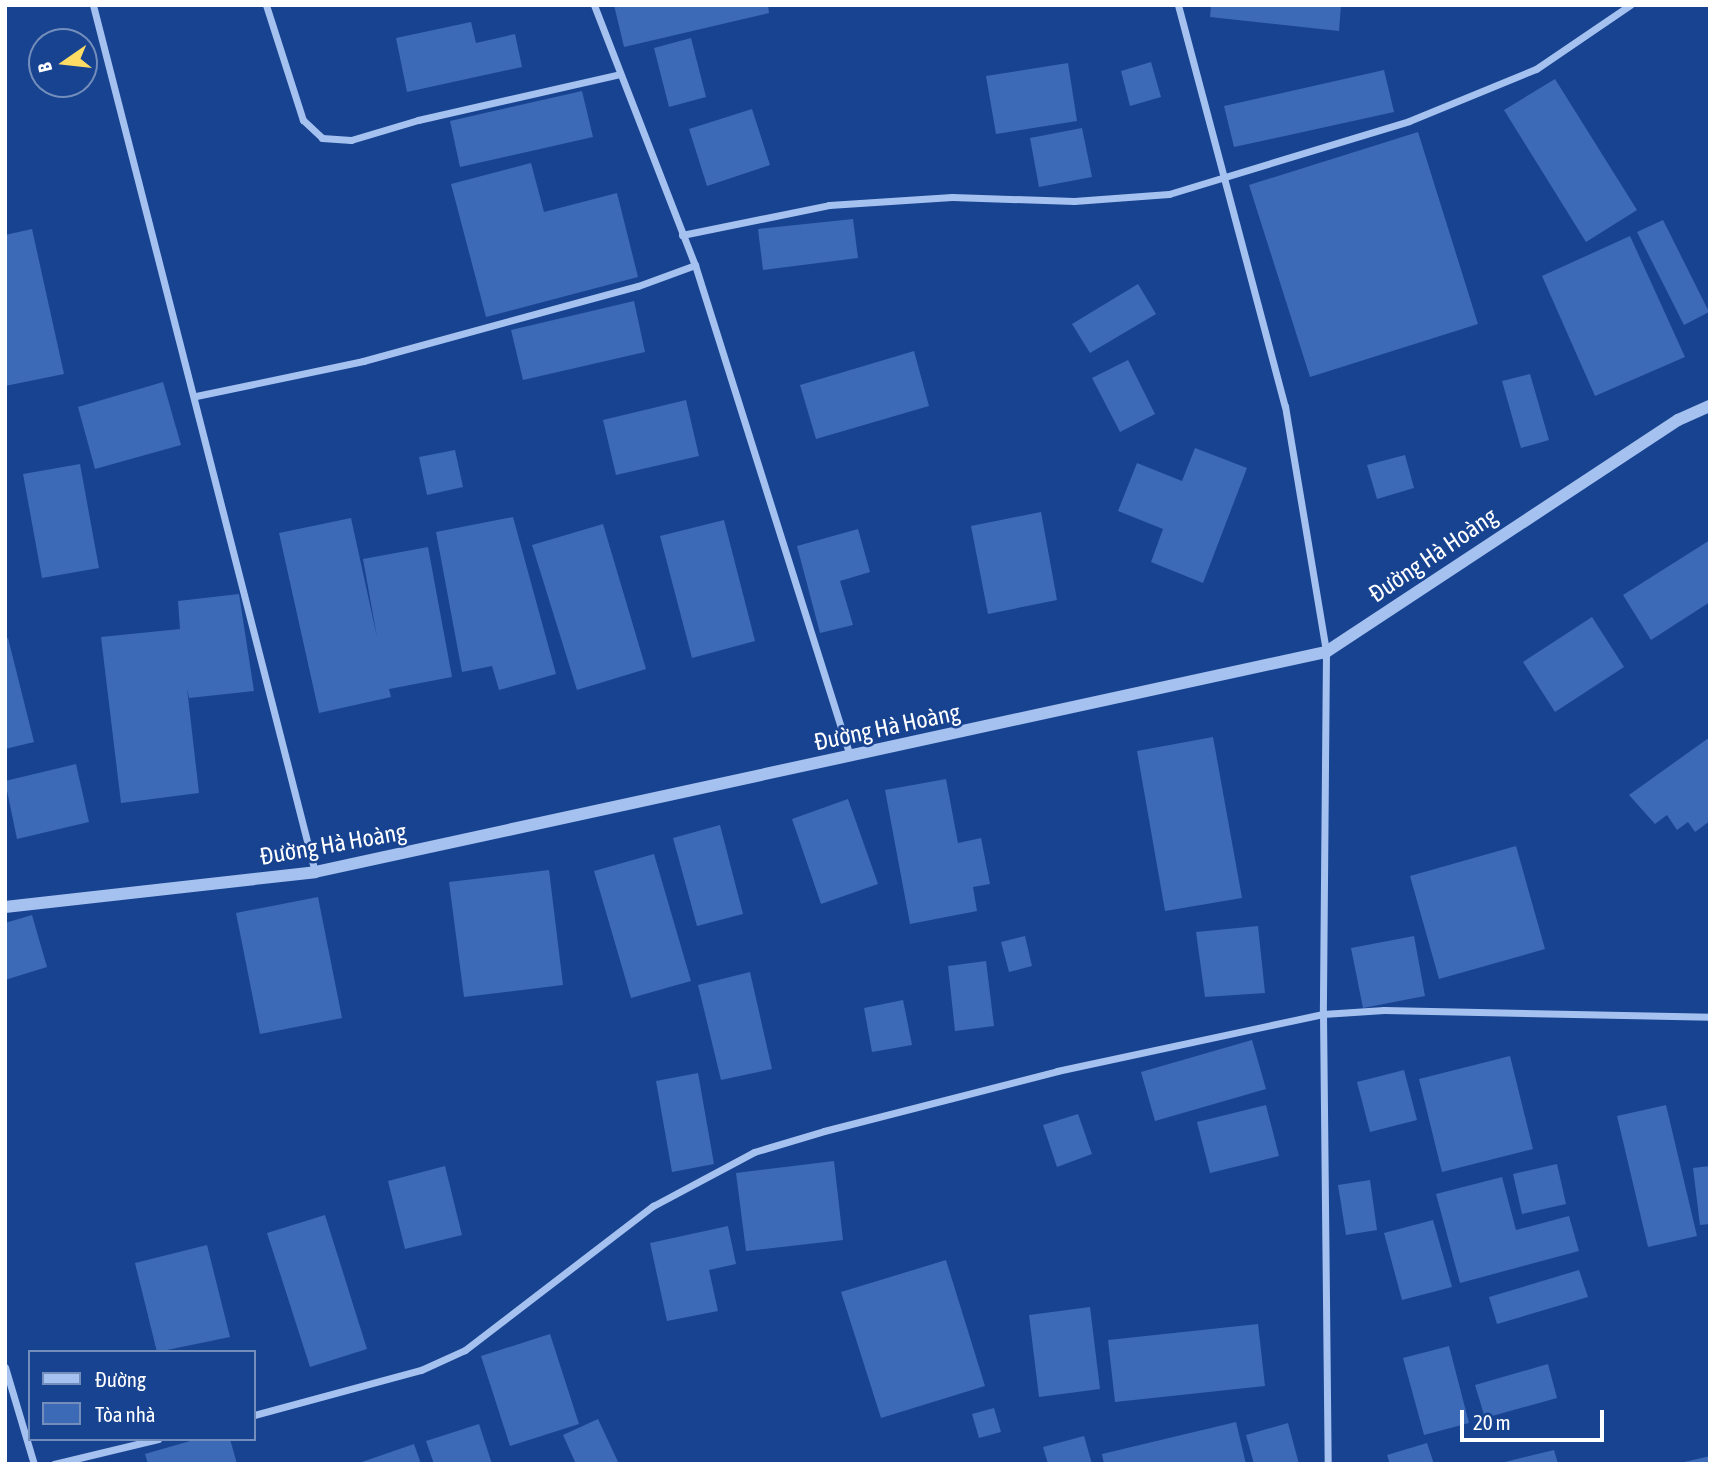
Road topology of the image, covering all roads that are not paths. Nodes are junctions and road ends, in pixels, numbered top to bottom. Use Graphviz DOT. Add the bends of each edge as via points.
graph roads {
  1 [pos="93,5"];
  2 [pos="266,5"];
  3 [pos="594,5"];
  4 [pos="1178,5"];
  5 [pos="1630,5"];
  6 [pos="620,74"];
  7 [pos="1225,177"];
  8 [pos="682,235"];
  9 [pos="695,265"];
  10 [pos="196,396"];
  11 [pos="1710,406"];
  12 [pos="1326,652"];
  13 [pos="850,756"];
  14 [pos="315,872"];
  15 [pos="5,907"];
  16 [pos="1323,1014"];
  17 [pos="1710,1017"];
  18 [pos="5,1367"];
  19 [pos="256,1414"];
  20 [pos="150,1441"];
  21 [pos="34,1464"];
  22 [pos="54,1464"];
  23 [pos="1328,1464"];
  1 -- 10 [label="street"];
  2 -- 6 [label="street" via="303,120 322,138 351,141 418,120"];
  3 -- 6 [label="street"];
  4 -- 7 [label="street"];
  5 -- 7 [label="street" via="1536,69 1409,121"];
  6 -- 8 [label="street"];
  7 -- 8 [label="street" via="1169,194 1074,201 952,197 829,205"];
  7 -- 12 [label="street" via="1285,406"];
  8 -- 9 [label="street"];
  9 -- 10 [label="street" via="638,286 363,361"];
  9 -- 13 [label="street"];
  10 -- 14 [label="street"];
  11 -- 12 [label="street, Đường Hà Hoàng" via="1678,420"];
  12 -- 13 [label="street, Đường Hà Hoàng"];
  12 -- 16 [label="street"];
  13 -- 14 [label="street, Đường Hà Hoàng"];
  14 -- 15 [label="street, Đường Hà Hoàng"];
  16 -- 17 [label="street" via="1384,1010"];
  16 -- 19 [label="street" via="1057,1071 754,1152 653,1206 465,1350 421,1370"];
  16 -- 23 [label="street"];
  18 -- 21 [label="street"];
  20 -- 22 [label="street"];
}
